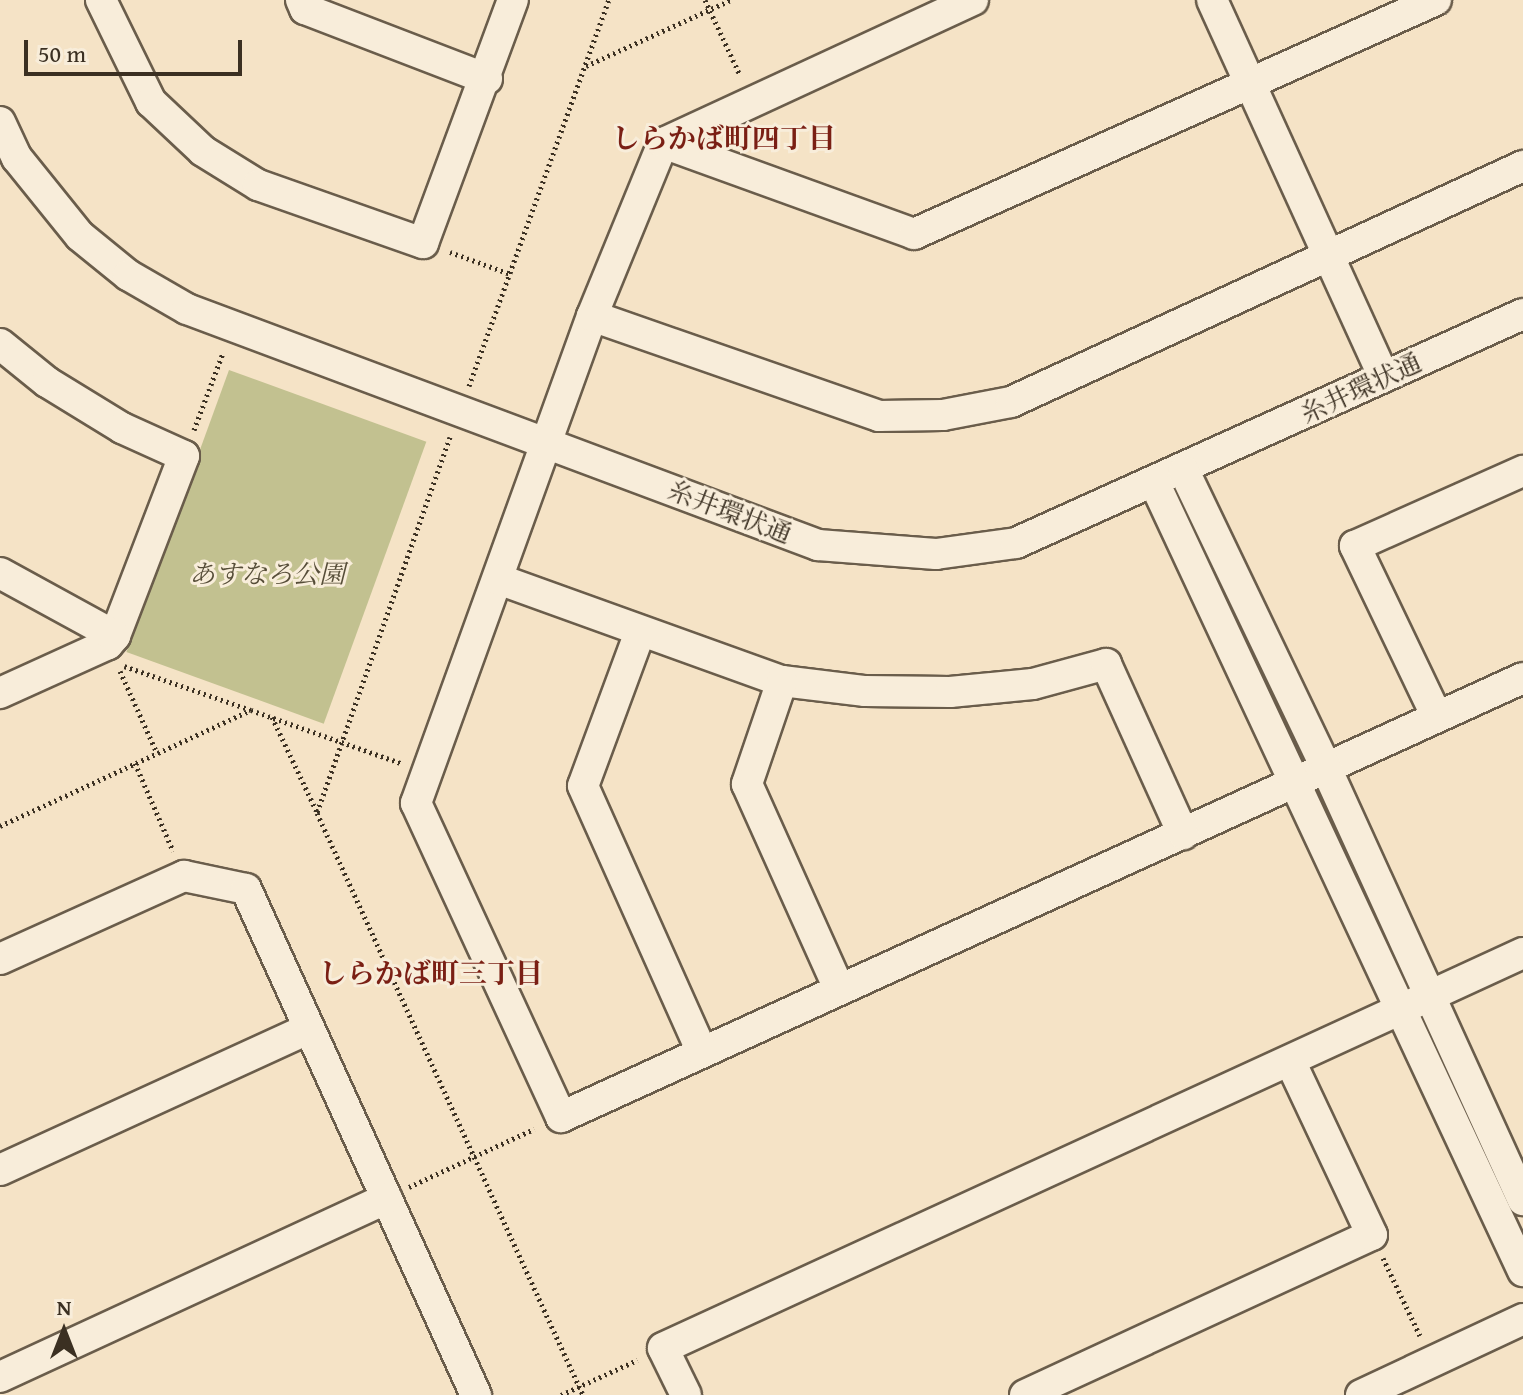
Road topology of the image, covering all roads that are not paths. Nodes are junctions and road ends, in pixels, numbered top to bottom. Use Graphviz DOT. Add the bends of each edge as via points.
graph roads {
  1 [pos="101,0"];
  2 [pos="301,0"];
  3 [pos="513,0"];
  4 [pos="973,0"];
  5 [pos="1212,0"];
  6 [pos="1436,0"];
  7 [pos="487,79"];
  8 [pos="1249,84"];
  9 [pos="0,122"];
  10 [pos="663,143"];
  11 [pos="1523,166"];
  12 [pos="1326,257"];
  13 [pos="1523,314"];
  14 [pos="592,316"];
  15 [pos="0,344"];
  16 [pos="1384,377"];
  17 [pos="547,442"];
  18 [pos="1184,471"];
  19 [pos="1523,471"];
  20 [pos="1155,484"];
  21 [pos="0,573"];
  22 [pos="498,579"];
  23 [pos="640,632"];
  24 [pos="114,648"];
  25 [pos="1523,678"];
  26 [pos="782,681"];
  27 [pos="0,693"];
  28 [pos="1437,717"];
  29 [pos="1326,768"];
  30 [pos="1295,782"];
  31 [pos="1183,834"];
  32 [pos="1523,953"];
  33 [pos="0,959"];
  34 [pos="839,989"];
  35 [pos="1431,995"];
  36 [pos="1401,1008"];
  37 [pos="308,1029"];
  38 [pos="702,1052"];
  39 [pos="1290,1061"];
  40 [pos="0,1170"];
  41 [pos="387,1198"];
  42 [pos="1523,1200"];
  43 [pos="1523,1271"];
  44 [pos="1523,1319"];
  45 [pos="1,1373"];
  46 [pos="476,1395"];
  47 [pos="686,1395"];
  48 [pos="1025,1395"];
  49 [pos="1361,1395"];
  1 -- 7 [label="street" via="151,102 203,151 258,185 423,243"];
  2 -- 7 [label="street" via="305,9"];
  3 -- 7 [label="street"];
  4 -- 10 [label="street"];
  5 -- 8 [label="street"];
  6 -- 8 [label="street"];
  8 -- 10 [label="street" via="914,234"];
  8 -- 12 [label="street"];
  9 -- 17 [label="street, 糸井環状通" via="17,158 80,236 128,275 187,309"];
  10 -- 14 [label="street"];
  11 -- 12 [label="street"];
  12 -- 14 [label="street" via="1011,402 943,415 879,416"];
  12 -- 16 [label="street"];
  13 -- 16 [label="street, 糸井環状通"];
  14 -- 17 [label="street"];
  15 -- 24 [label="street" via="47,382 122,428 184,456"];
  16 -- 18 [label="street, 糸井環状通"];
  17 -- 20 [label="street, 糸井環状通" via="818,545 878,552 936,554 1016,543"];
  17 -- 22 [label="street"];
  18 -- 20 [label="street, 糸井環状通"];
  18 -- 29 [label="street"];
  19 -- 28 [label="street" via="1355,546"];
  20 -- 30 [label="street"];
  21 -- 24 [label="street"];
  22 -- 23 [label="street"];
  22 -- 38 [label="street" via="416,803 561,1117"];
  23 -- 26 [label="street"];
  23 -- 38 [label="street" via="583,786"];
  24 -- 27 [label="street"];
  25 -- 28 [label="street"];
  26 -- 31 [label="street" via="865,691 950,692 1033,684 1106,664"];
  26 -- 34 [label="street" via="747,784"];
  28 -- 29 [label="street"];
  29 -- 30 [label="street"];
  29 -- 35 [label="street"];
  30 -- 31 [label="street"];
  30 -- 36 [label="street"];
  31 -- 34 [label="street"];
  32 -- 35 [label="street"];
  33 -- 37 [label="street" via="184,876 246,889"];
  34 -- 38 [label="street"];
  35 -- 36 [label="street"];
  35 -- 42 [label="street"];
  36 -- 39 [label="street"];
  36 -- 43 [label="street"];
  37 -- 40 [label="street"];
  37 -- 41 [label="street"];
  39 -- 47 [label="street" via="663,1348"];
  39 -- 48 [label="street" via="1372,1235"];
  41 -- 45 [label="street"];
  41 -- 46 [label="street"];
  44 -- 49 [label="street"];
}
